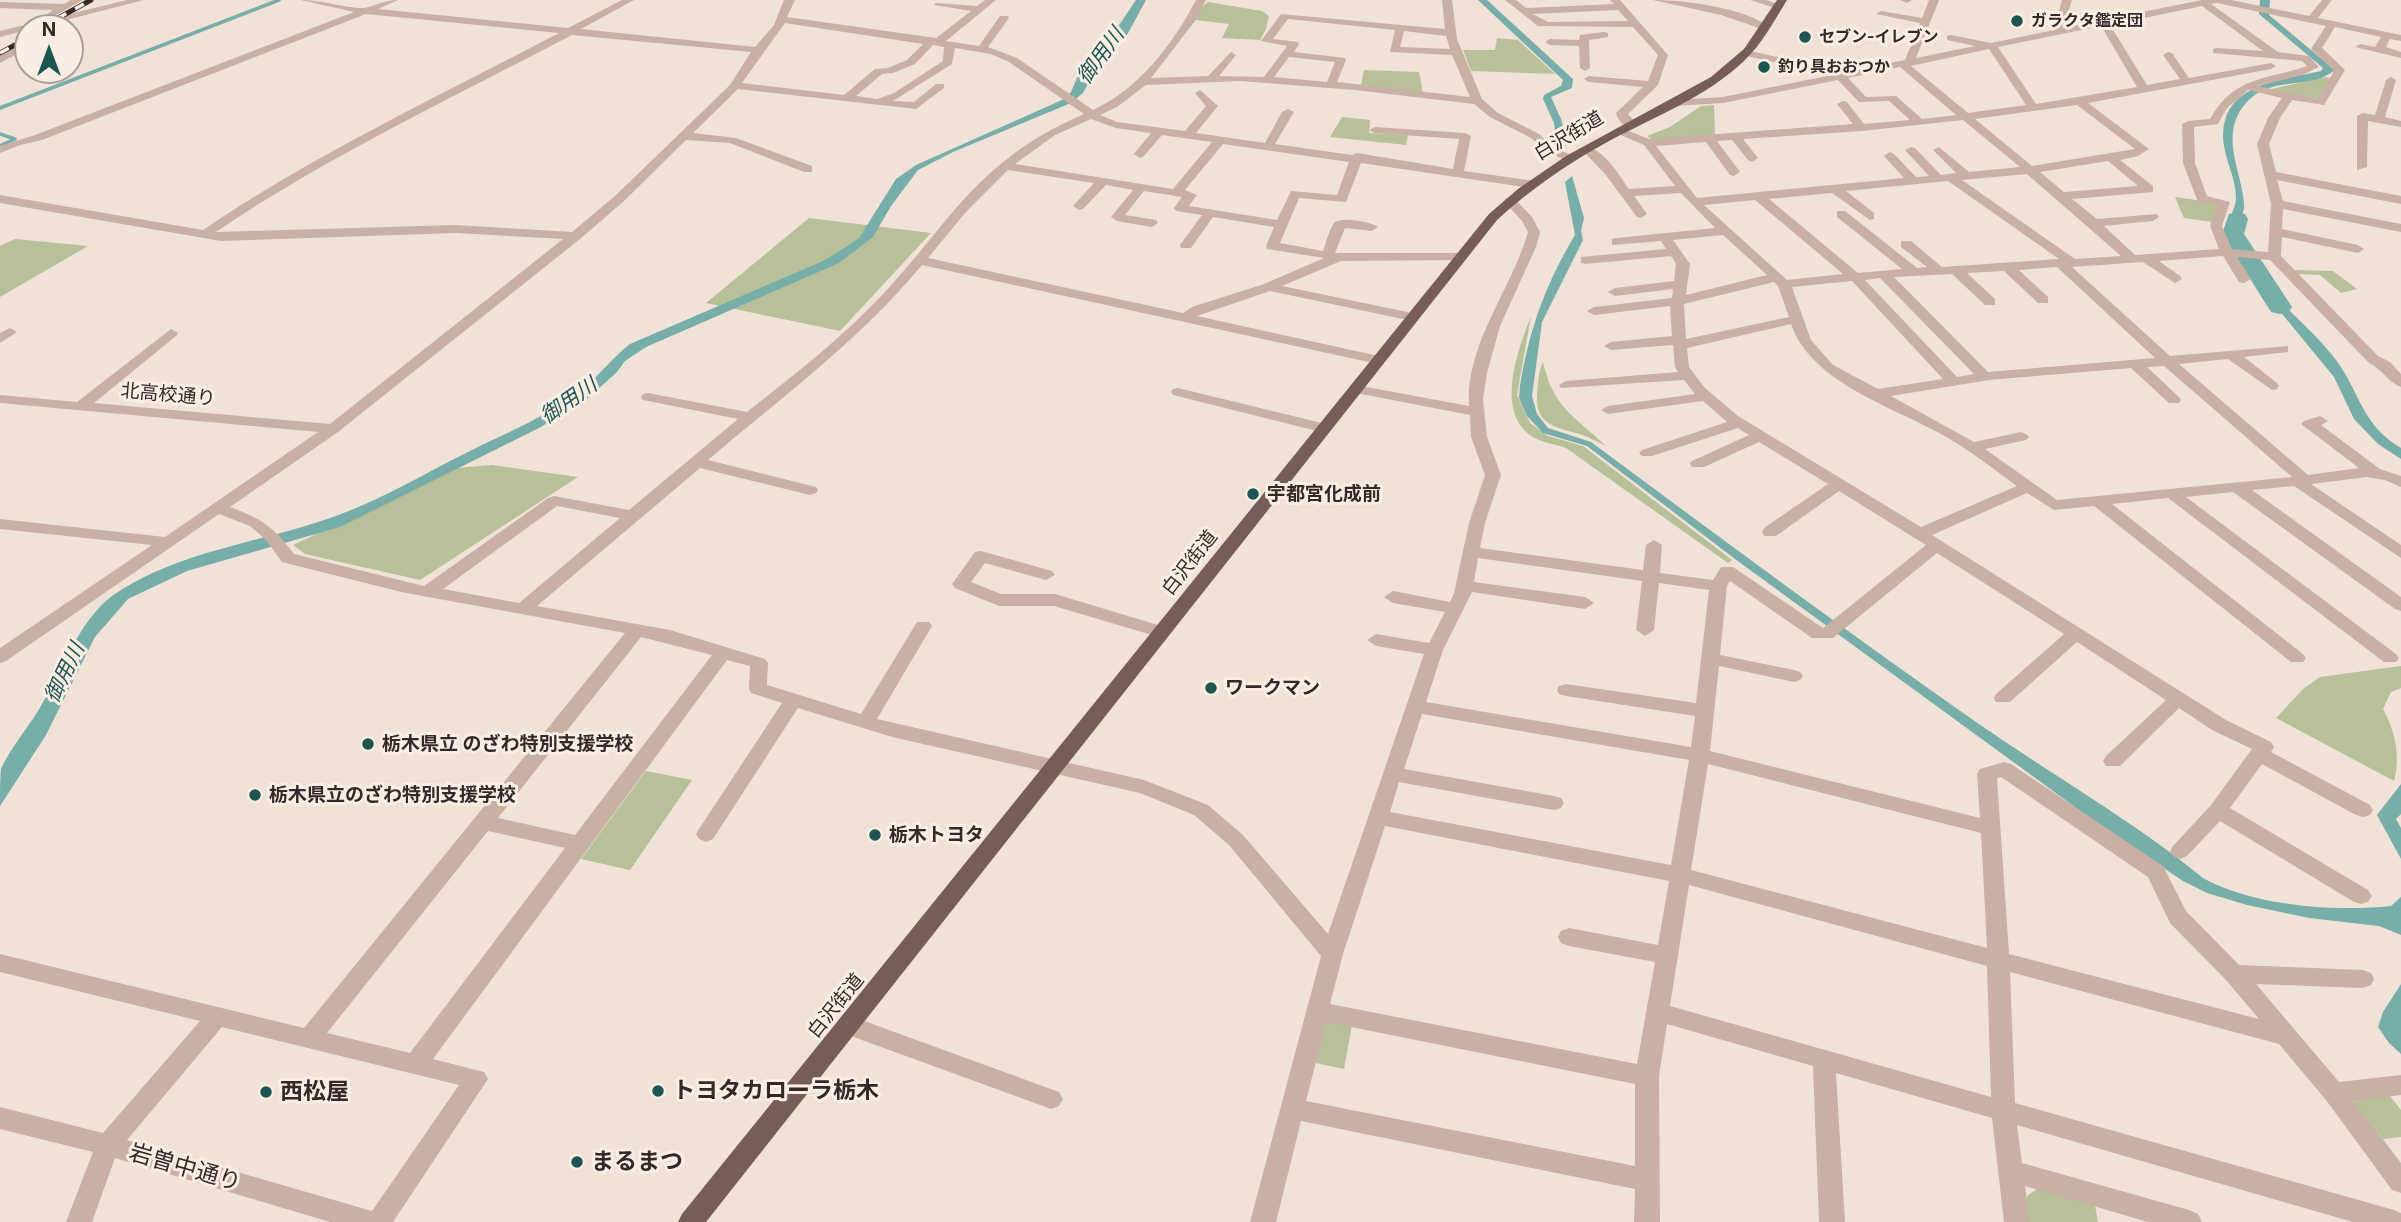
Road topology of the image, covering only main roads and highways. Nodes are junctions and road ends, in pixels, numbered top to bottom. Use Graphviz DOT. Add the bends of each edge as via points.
graph roads {
  1 [pos="1780,3"];
  2 [pos="691,1222"];
  1 -- 2 [label="main road, 白沢街道" via="1746,53 1721,75 1570,158 1510,201 1412,317"];
}
